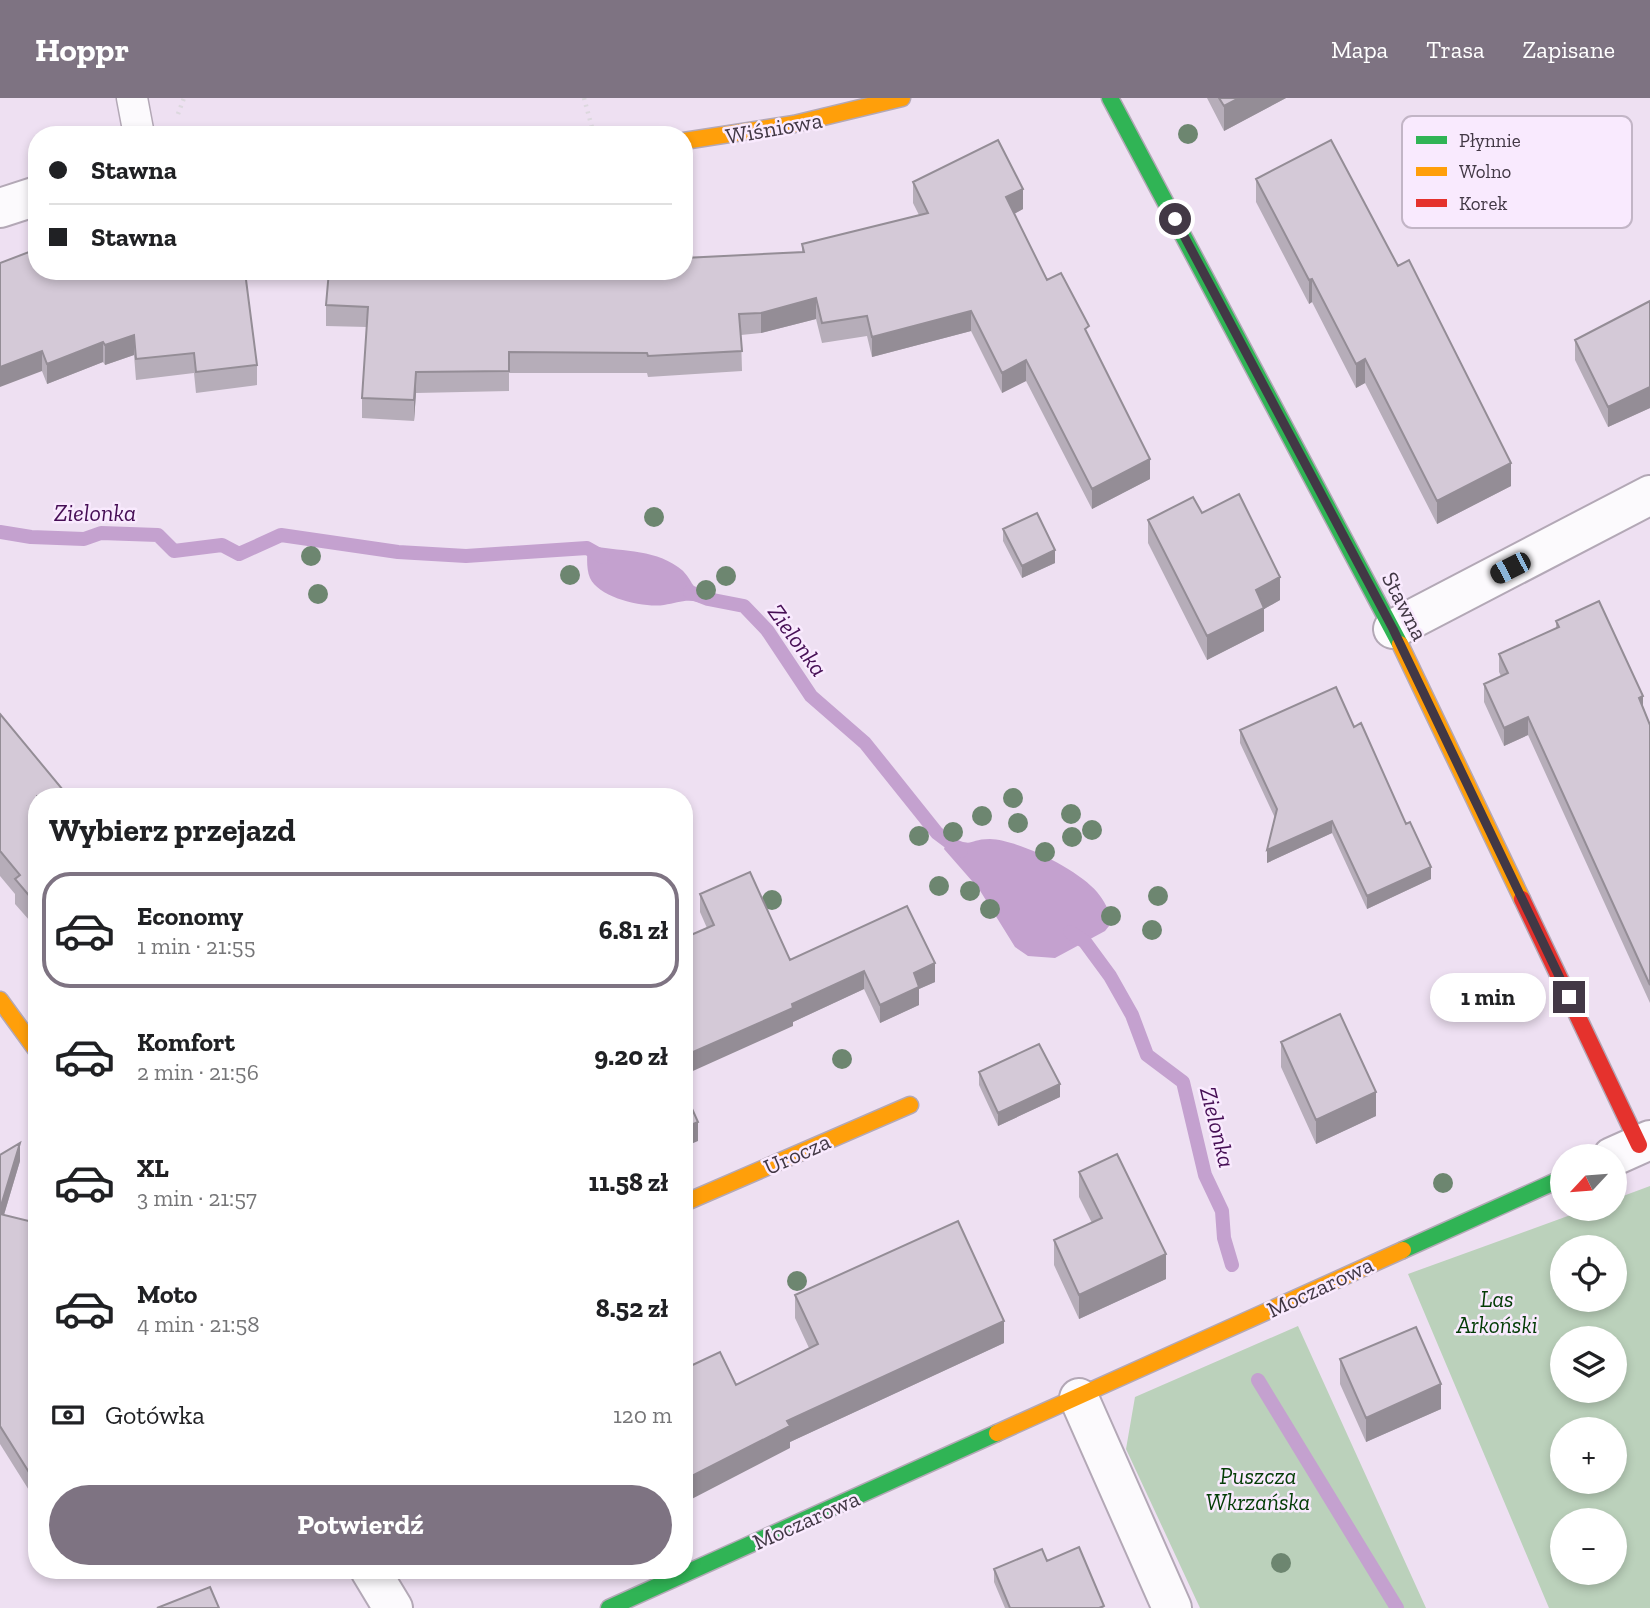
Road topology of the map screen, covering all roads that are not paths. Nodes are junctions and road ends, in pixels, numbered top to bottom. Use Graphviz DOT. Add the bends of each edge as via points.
graph roads {
  1 [pos="132,98"];
  2 [pos="902,98"];
  3 [pos="1110,98"];
  4 [pos="137,126"];
  5 [pos="693,140"];
  6 [pos="28,200"];
  7 [pos="0,208"];
  8 [pos="1650,495"];
  9 [pos="1393,629"];
  10 [pos="0,1000"];
  11 [pos="28,1039"];
  12 [pos="910,1105"];
  13 [pos="1634,1147"];
  14 [pos="1550,1184"];
  15 [pos="693,1199"];
  16 [pos="1079,1398"];
  17 [pos="693,1570"];
  18 [pos="375,1579"];
  19 [pos="674,1579"];
  20 [pos="393,1608"];
  21 [pos="609,1608"];
  22 [pos="1172,1608"];
  1 -- 4 [label="lane"];
  2 -- 5 [label="street, Wiśniowa" via="793,126"];
  3 -- 9 [label="street, Stawna"];
  6 -- 7 [label="street"];
  8 -- 9 [label="street"];
  9 -- 13 [label="street, Stawna"];
  10 -- 11 [label="street"];
  12 -- 15 [label="street, Urocza"];
  14 -- 16 [label="street, Moczarowa"];
  16 -- 17 [label="street, Moczarowa"];
  16 -- 22 [label="street"];
  18 -- 20 [label="street"];
  19 -- 21 [label="street, Moczarowa"];
}
